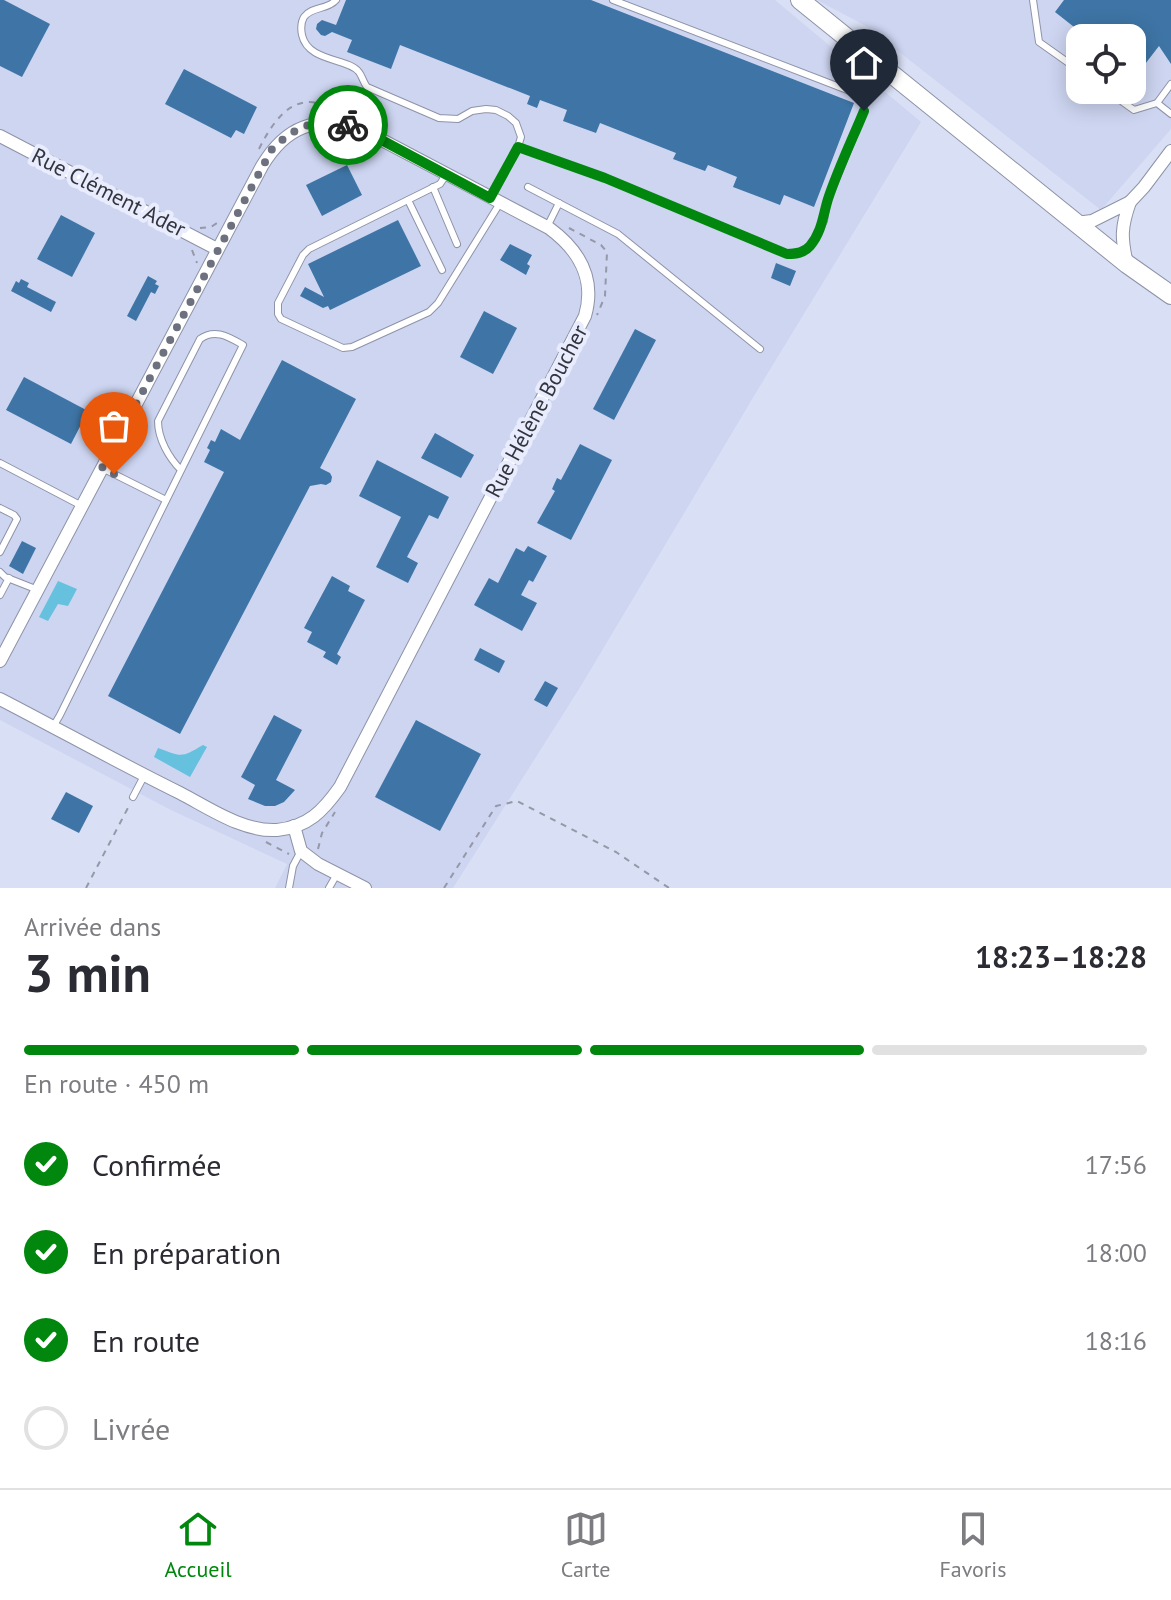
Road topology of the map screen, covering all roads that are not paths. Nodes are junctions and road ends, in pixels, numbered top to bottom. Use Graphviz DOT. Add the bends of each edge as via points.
graph roads {
  1 [pos="336,0"];
  2 [pos="613,0"];
  3 [pos="800,0"];
  4 [pos="1033,0"];
  5 [pos="1066,61"];
  6 [pos="1171,84"];
  7 [pos="1157,103"];
  8 [pos="1126,104"];
  9 [pos="1171,114"];
  10 [pos="0,136"];
  11 [pos="518,147"];
  12 [pos="1171,151"];
  13 [pos="446,175"];
  14 [pos="433,187"];
  15 [pos="528,187"];
  16 [pos="408,200"];
  17 [pos="495,200"];
  18 [pos="1130,202"];
  19 [pos="559,203"];
  20 [pos="549,223"];
  21 [pos="1076,223"];
  22 [pos="457,244"];
  23 [pos="217,249"];
  24 [pos="1127,264"];
  25 [pos="442,270"];
  26 [pos="1171,295"];
  27 [pos="760,349"];
  28 [pos="0,463"];
  29 [pos="102,468"];
  30 [pos="181,470"];
  31 [pos="166,500"];
  32 [pos="82,506"];
  33 [pos="0,508"];
  34 [pos="3,538"];
  35 [pos="0,552"];
  36 [pos="0,572"];
  37 [pos="9,578"];
  38 [pos="38,590"];
  39 [pos="0,595"];
  40 [pos="0,661"];
  41 [pos="0,699"];
  42 [pos="53,727"];
  43 [pos="144,776"];
  44 [pos="133,797"];
  45 [pos="294,826"];
  46 [pos="301,851"];
  47 [pos="337,874"];
  48 [pos="289,888"];
  49 [pos="329,888"];
  50 [pos="365,888"];
  1 -- 11 [label="lane" via="305,17 302,34 309,48 356,68 367,87 439,118 496,110 516,123"];
  2 -- 11 [label="lane" via="862,99 864,111 812,244 787,254"];
  3 -- 21 [label="main road"];
  4 -- 5 [label="lane" via="1039,42"];
  6 -- 7 [label="lane"];
  7 -- 8 [label="lane" via="1134,110"];
  7 -- 9 [label="lane"];
  10 -- 23 [label="street, Rue Clément Ader"];
  11 -- 17 [label="lane"];
  12 -- 18 [label="street"];
  13 -- 14 [label="lane"];
  13 -- 17 [label="street, Rue Hélène Boucher"];
  13 -- 23 [label="street, Rue Hélène Boucher" via="361,129 342,123 309,125 272,149"];
  14 -- 16 [label="lane"];
  14 -- 22 [label="lane"];
  15 -- 19 [label="lane"];
  16 -- 17 [label="lane" via="309,249 278,303 281,319 343,348 429,312"];
  16 -- 25 [label="lane"];
  17 -- 20 [label="street, Rue Hélène Boucher"];
  18 -- 21 [label="street"];
  18 -- 24 [label="street" via="1122,239"];
  19 -- 20 [label="lane"];
  19 -- 27 [label="lane" via="618,234"];
  20 -- 45 [label="street, Rue Hélène Boucher" via="583,266 590,301 585,316 340,787 324,810"];
  21 -- 24 [label="main road"];
  23 -- 29 [label="street, Rue Hélène Boucher"];
  24 -- 26 [label="main road"];
  28 -- 32 [label="lane"];
  29 -- 31 [label="lane"];
  29 -- 32 [label="street, Rue Hélène Boucher"];
  30 -- 30 [label="lane" via="243,345 224,334 200,339 158,421 170,459"];
  30 -- 31 [label="lane"];
  31 -- 42 [label="lane"];
  32 -- 38 [label="street, Rue Hélène Boucher"];
  33 -- 34 [label="lane" via="17,519"];
  34 -- 35 [label="lane"];
  36 -- 37 [label="lane"];
  37 -- 38 [label="lane"];
  37 -- 39 [label="lane"];
  38 -- 40 [label="street, Rue Hélène Boucher"];
  41 -- 42 [label="street, Rue Hélène Boucher"];
  42 -- 43 [label="street, Rue Hélène Boucher"];
  43 -- 44 [label="lane"];
  43 -- 45 [label="street, Rue Hélène Boucher" via="248,826"];
  45 -- 46 [label="street"];
  46 -- 47 [label="street"];
  46 -- 48 [label="lane"];
  47 -- 49 [label="lane"];
  47 -- 50 [label="street"];
}
